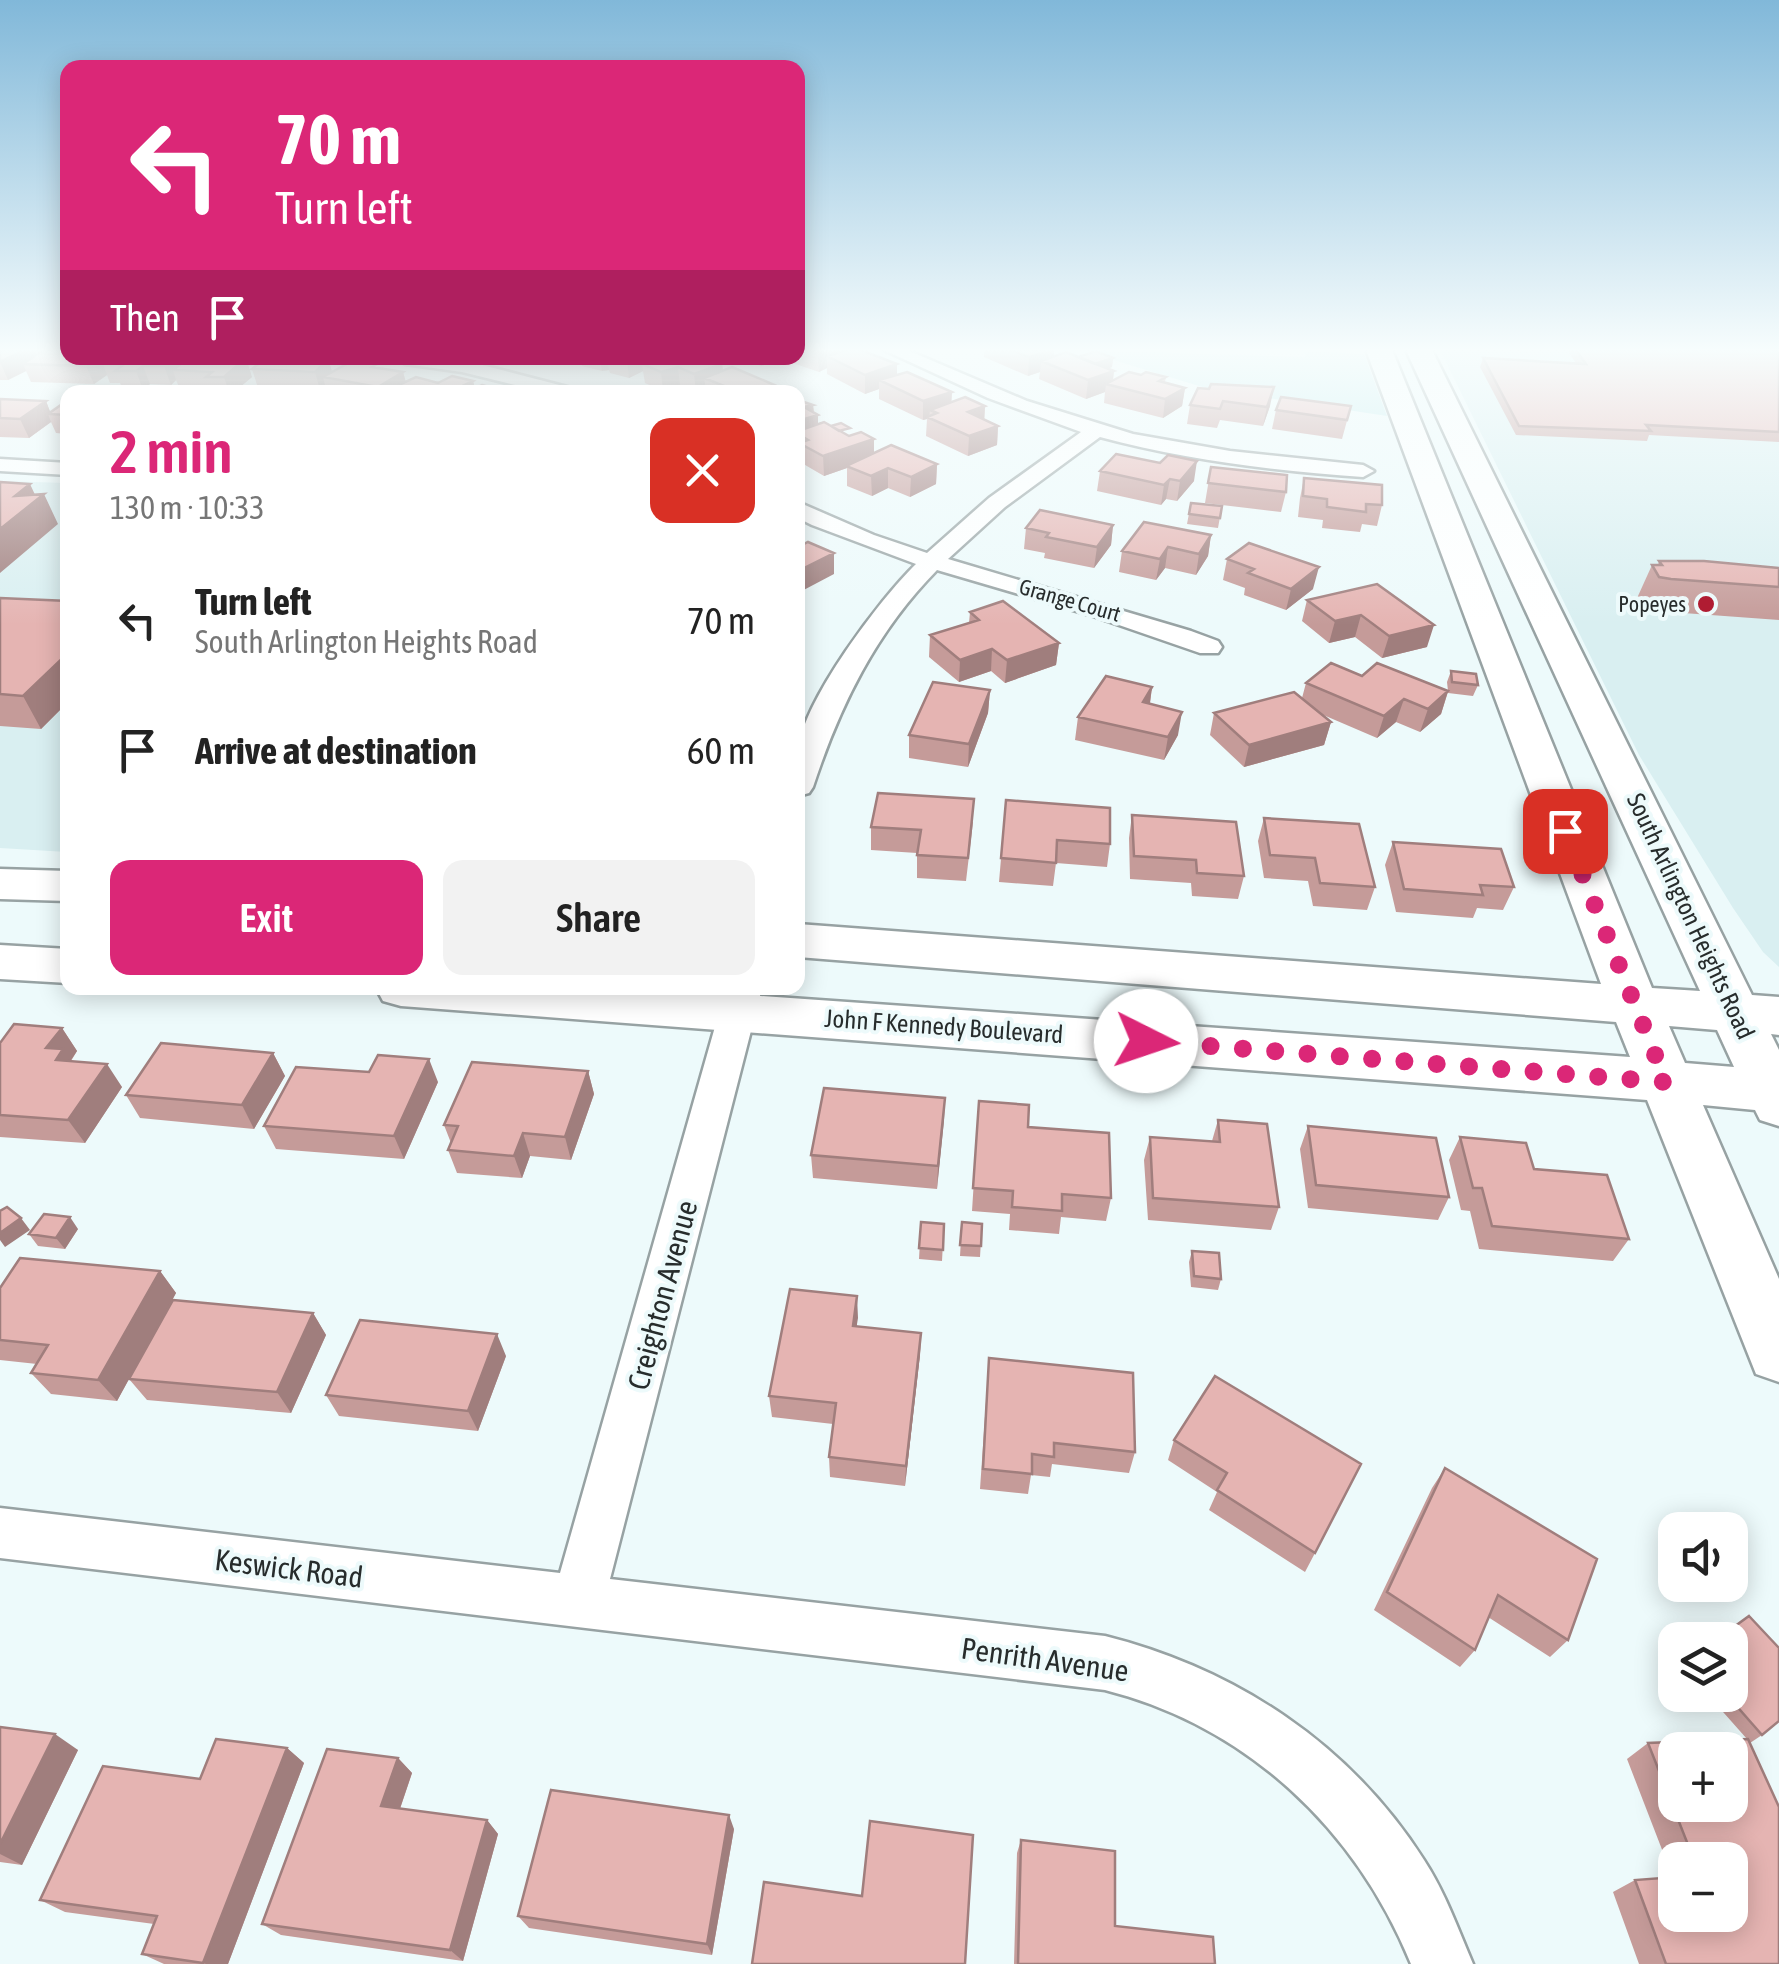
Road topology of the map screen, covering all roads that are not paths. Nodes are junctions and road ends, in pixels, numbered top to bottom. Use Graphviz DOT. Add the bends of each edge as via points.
graph roads {
  1 [pos="1081,442"];
  2 [pos="1150,442"];
  3 [pos="1415,442"];
  4 [pos="1466,442"];
  5 [pos="0,465"];
  6 [pos="60,468"];
  7 [pos="1363,471"];
  8 [pos="805,513"];
  9 [pos="928,560"];
  10 [pos="1209,647"];
  11 [pos="805,761"];
  12 [pos="0,884"];
  13 [pos="60,886"];
  14 [pos="805,942"];
  15 [pos="0,962"];
  16 [pos="60,966"];
  17 [pos="618,995"];
  18 [pos="742,999"];
  19 [pos="1634,1004"];
  20 [pos="1758,1014"];
  21 [pos="1666,1082"];
  22 [pos="1777,1096"];
  23 [pos="1779,1353"];
  24 [pos="0,1533"];
  25 [pos="578,1602"];
  26 [pos="1442,1964"];
  1 -- 9 [label="street" via="976,516"];
  2 -- 7 [label="street"];
  3 -- 19 [label="main road"];
  4 -- 20 [label="main road, South Arlington Heights Road"];
  5 -- 6 [label="street"];
  8 -- 9 [label="street, Grange Court"];
  9 -- 10 [label="street, Grange Court" via="1135,618"];
  9 -- 11 [label="street" via="845,672"];
  12 -- 13 [label="main road"];
  14 -- 19 [label="main road"];
  15 -- 16 [label="main road"];
  17 -- 18 [label="main road, John F Kennedy Boulevard"];
  18 -- 21 [label="main road, John F Kennedy Boulevard"];
  18 -- 25 [label="street, Creighton Avenue"];
  19 -- 20 [label="main road"];
  19 -- 21 [label="main road"];
  20 -- 22 [label="main road, South Arlington Heights Road"];
  21 -- 22 [label="main road, John F Kennedy Boulevard"];
  21 -- 23 [label="main road"];
  24 -- 25 [label="street, Keswick Road"];
  25 -- 26 [label="street, Penrith Avenue" via="1104,1663 1164,1679 1236,1715 1292,1754 1358,1820 1403,1880"];
}
